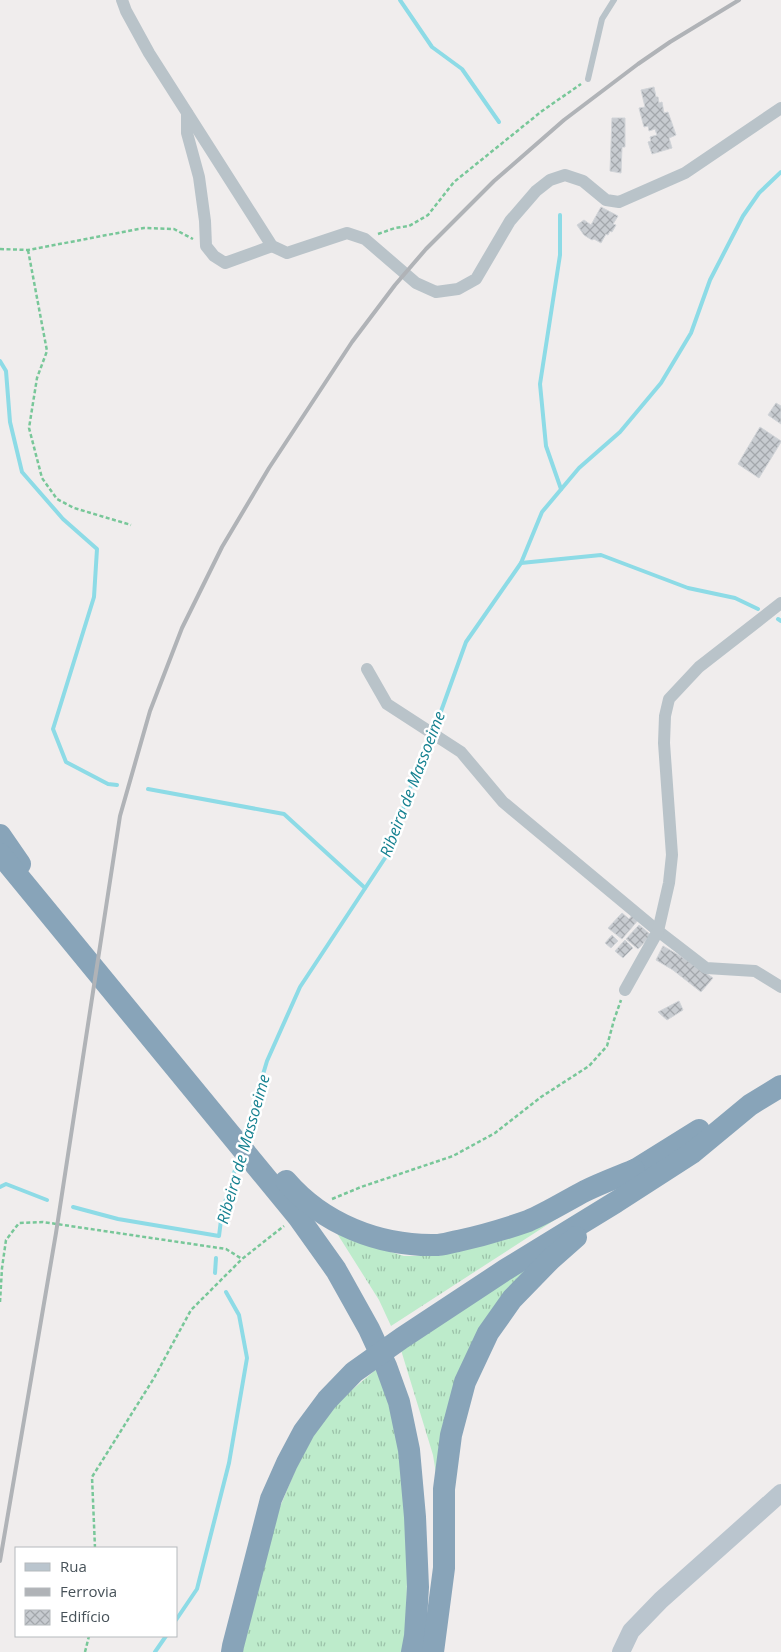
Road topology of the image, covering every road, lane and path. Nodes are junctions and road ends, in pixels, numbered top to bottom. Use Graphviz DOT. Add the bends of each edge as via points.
graph roads {
  1 [pos="122,0"];
  2 [pos="614,0"];
  3 [pos="588,79"];
  4 [pos="781,108"];
  5 [pos="187,113"];
  6 [pos="365,239"];
  7 [pos="206,246"];
  8 [pos="272,246"];
  9 [pos="0,250"];
  10 [pos="28,250"];
  11 [pos="131,526"];
  12 [pos="781,603"];
  13 [pos="367,669"];
  14 [pos="0,835"];
  15 [pos="0,854"];
  16 [pos="658,932"];
  17 [pos="75,938"];
  18 [pos="781,987"];
  19 [pos="625,990"];
  20 [pos="781,1086"];
  21 [pos="750,1105"];
  22 [pos="634,1170"];
  23 [pos="616,1202"];
  24 [pos="242,1260"];
  25 [pos="0,1302"];
  26 [pos="781,1493"];
  27 [pos="89,1637"];
  28 [pos="85,1652"];
  29 [pos="218,1652"];
  30 [pos="232,1652"];
  31 [pos="412,1652"];
  32 [pos="432,1652"];
  33 [pos="621,1652"];
  1 -- 5 [label="street" via="149,53"];
  2 -- 3 [label="lane" via="602,19"];
  3 -- 6 [label="path" via="542,111 454,182 428,215 409,226"];
  4 -- 6 [label="street" via="685,173 619,202 606,200 583,181 565,176 550,180 510,221 476,279 458,289 436,292 416,283"];
  5 -- 7 [label="street" via="187,133 200,186"];
  5 -- 8 [label="street"];
  6 -- 8 [label="street" via="348,233 286,253"];
  7 -- 8 [label="street" via="225,263"];
  7 -- 10 [label="path" via="174,229 144,228"];
  9 -- 10 [label="path"];
  10 -- 11 [label="path" via="47,351 37,378 29,428 42,478 57,499 74,508"];
  12 -- 16 [label="street" via="699,667 669,699 664,743 672,855"];
  13 -- 16 [label="street" via="386,704 461,752 503,802"];
  14 -- 17 [label="highway"];
  15 -- 17 [label="highway"];
  16 -- 18 [label="street" via="706,968 755,970"];
  16 -- 19 [label="street"];
  17 -- 22 [label="highway" via="288,1184 324,1215 350,1229 382,1239 437,1245 477,1237 528,1220"];
  17 -- 31 [label="highway" via="299,1218 336,1270 369,1329 399,1402 409,1450 418,1587"];
  20 -- 21 [label="highway"];
  21 -- 22 [label="highway" via="714,1121"];
  21 -- 23 [label="highway" via="692,1153"];
  22 -- 29 [label="highway" via="396,1328 358,1355 319,1392 286,1439 263,1492"];
  23 -- 30 [label="highway" via="545,1244 402,1338 354,1372 327,1400 304,1431 271,1499"];
  23 -- 32 [label="highway" via="550,1260 512,1299 488,1333 465,1382 452,1435 444,1489 444,1568"];
  24 -- 25 [label="path" via="226,1248 43,1222 19,1223 6,1240"];
  26 -- 33 [label="main road" via="661,1600 631,1630"];
  27 -- 28 [label="path"];
}
